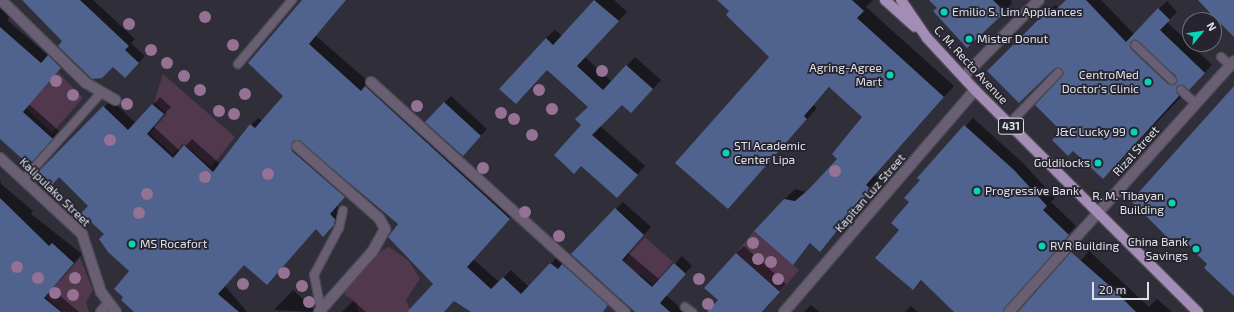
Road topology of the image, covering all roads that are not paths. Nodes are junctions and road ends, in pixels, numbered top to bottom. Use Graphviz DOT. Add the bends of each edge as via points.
graph roads {
  1 [pos="1,0"];
  2 [pos="292,0"];
  3 [pos="885,0"];
  4 [pos="901,0"];
  5 [pos="1039,0"];
  6 [pos="927,38"];
  7 [pos="1135,45"];
  8 [pos="1221,56"];
  9 [pos="1232,63"];
  10 [pos="238,64"];
  11 [pos="1058,73"];
  12 [pos="963,77"];
  13 [pos="1172,80"];
  14 [pos="371,82"];
  15 [pos="975,90"];
  16 [pos="1182,90"];
  17 [pos="101,93"];
  18 [pos="115,100"];
  19 [pos="1196,104"];
  20 [pos="1009,124"];
  21 [pos="297,146"];
  22 [pos="0,158"];
  23 [pos="24,179"];
  24 [pos="343,210"];
  25 [pos="1098,213"];
  26 [pos="108,304"];
  27 [pos="320,311"];
  28 [pos="101,312"];
  29 [pos="116,312"];
  30 [pos="625,312"];
  31 [pos="784,312"];
  32 [pos="1009,312"];
  33 [pos="1198,312"];
  1 -- 17 [label="street" via="86,83"];
  2 -- 10 [label="lane"];
  3 -- 6 [label="main road"];
  4 -- 6 [label="main road, C. M. Recto Avenue / 431"];
  5 -- 12 [label="street"];
  6 -- 12 [label="main road, C. M. Recto Avenue / 431"];
  7 -- 13 [label="lane"];
  8 -- 9 [label="lane"];
  9 -- 19 [label="street, Rizal Street"];
  11 -- 20 [label="lane"];
  12 -- 15 [label="main road, C. M. Recto Avenue / 431"];
  14 -- 30 [label="street"];
  15 -- 20 [label="main road, C. M. Recto Avenue / 431"];
  15 -- 31 [label="street, Kapitan Luz Street"];
  16 -- 19 [label="lane"];
  17 -- 18 [label="street"];
  17 -- 23 [label="lane"];
  19 -- 25 [label="street, Rizal Street"];
  20 -- 25 [label="main road, C. M. Recto Avenue / 431"];
  21 -- 27 [label="street" via="379,218 385,229 372,252"];
  22 -- 23 [label="street, Kalipulako Street"];
  23 -- 26 [label="street, Kalipulako Street" via="82,234"];
  24 -- 27 [label="lane" via="339,228 314,275"];
  25 -- 32 [label="street, Rizal Street"];
  25 -- 33 [label="main road, C. M. Recto Avenue / 431"];
  26 -- 28 [label="street"];
  26 -- 29 [label="street, Kalipulako Street"];
}
